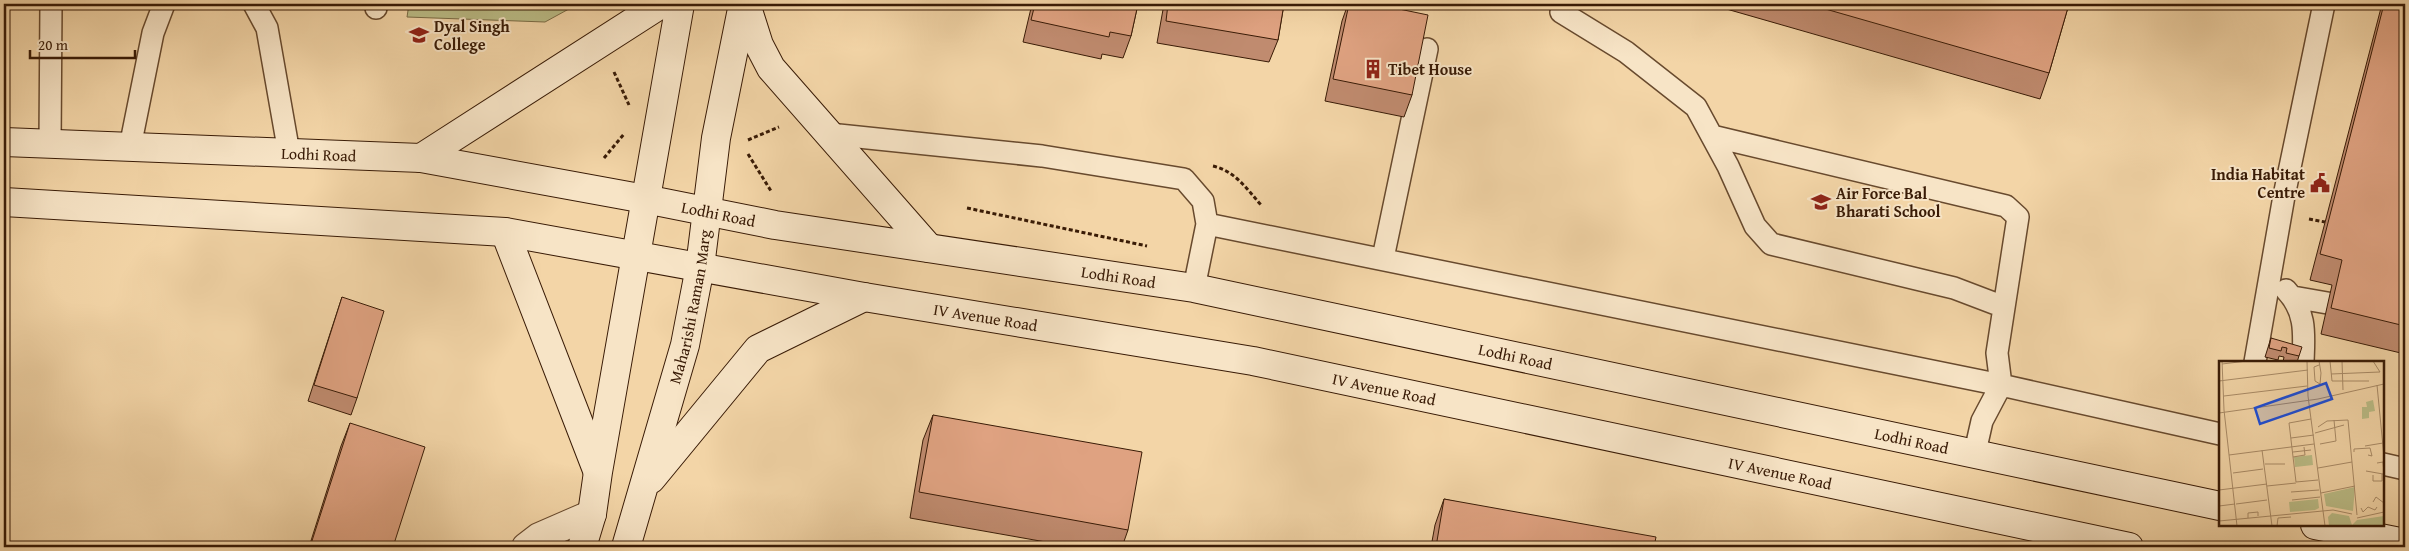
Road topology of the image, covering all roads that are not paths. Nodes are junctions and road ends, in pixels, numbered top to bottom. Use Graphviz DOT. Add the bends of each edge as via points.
graph roads {
  1 [pos="51,4"];
  2 [pos="164,4"];
  3 [pos="254,4"];
  4 [pos="661,4"];
  5 [pos="680,4"];
  6 [pos="744,4"];
  7 [pos="2324,4"];
  8 [pos="1561,12"];
  9 [pos="1427,49"];
  10 [pos="829,134"];
  11 [pos="1712,136"];
  12 [pos="4,142"];
  13 [pos="50,144"];
  14 [pos="130,147"];
  15 [pos="289,153"];
  16 [pos="421,158"];
  17 [pos="645,199"];
  18 [pos="4,202"];
  19 [pos="708,212"];
  20 [pos="1207,224"];
  21 [pos="505,232"];
  22 [pos="929,248"];
  23 [pos="636,256"];
  24 [pos="1383,258"];
  25 [pos="700,267"];
  26 [pos="2270,273"];
  27 [pos="1194,288"];
  28 [pos="864,297"];
  29 [pos="2292,297"];
  30 [pos="2376,301"];
  31 [pos="2004,307"];
  32 [pos="2255,361"];
  33 [pos="2303,361"];
  34 [pos="2001,385"];
  35 [pos="2219,434"];
  36 [pos="1975,452"];
  37 [pos="2384,464"];
  38 [pos="2405,469"];
  39 [pos="598,472"];
  40 [pos="644,488"];
  41 [pos="2219,506"];
  42 [pos="592,514"];
  43 [pos="2320,526"];
  44 [pos="2405,543"];
  45 [pos="526,547"];
  46 [pos="582,547"];
  47 [pos="626,547"];
  48 [pos="2129,547"];
  1 -- 13 [label="lane"];
  2 -- 14 [label="lane" via="153,34"];
  3 -- 15 [label="lane" via="267,28"];
  4 -- 16 [label="main road"];
  5 -- 17 [label="main road"];
  6 -- 10 [label="main road" via="759,45 772,68"];
  6 -- 19 [label="main road, Maharishi Raman Marg" via="716,138"];
  7 -- 26 [label="lane"];
  8 -- 11 [label="lane" via="1626,52 1696,107"];
  9 -- 24 [label="lane"];
  10 -- 20 [label="lane" via="1042,156 1184,179 1203,200"];
  10 -- 22 [label="main road"];
  11 -- 31 [label="lane" via="1755,226 1771,244 1954,288"];
  11 -- 31 [label="lane" via="2006,206 2018,216"];
  12 -- 13 [label="main road, Lodhi Road"];
  13 -- 14 [label="main road, Lodhi Road"];
  14 -- 15 [label="main road, Lodhi Road"];
  15 -- 16 [label="main road, Lodhi Road"];
  16 -- 17 [label="main road, Lodhi Road"];
  17 -- 19 [label="main road, Lodhi Road"];
  17 -- 23 [label="main road"];
  18 -- 21 [label="main road"];
  19 -- 22 [label="main road, Lodhi Road"];
  19 -- 25 [label="main road, Maharishi Raman Marg"];
  20 -- 24 [label="lane"];
  20 -- 27 [label="lane"];
  21 -- 23 [label="main road"];
  21 -- 39 [label="main road"];
  22 -- 27 [label="main road, Lodhi Road"];
  23 -- 25 [label="main road, IV Avenue Road"];
  23 -- 39 [label="main road"];
  24 -- 34 [label="lane"];
  25 -- 28 [label="main road, IV Avenue Road"];
  25 -- 40 [label="main road, Maharishi Raman Marg" via="685,345"];
  26 -- 29 [label="lane"];
  26 -- 32 [label="lane"];
  27 -- 36 [label="main road, Lodhi Road"];
  28 -- 40 [label="main road" via="758,349"];
  28 -- 48 [label="main road, IV Avenue Road" via="1253,361"];
  29 -- 30 [label="lane" via="2348,308 2362,308"];
  29 -- 33 [label="lane" via="2305,325"];
  31 -- 34 [label="lane" via="1997,353"];
  34 -- 35 [label="lane"];
  34 -- 36 [label="lane" via="1982,421"];
  36 -- 41 [label="main road, Lodhi Road"];
  37 -- 38 [label="lane"];
  39 -- 42 [label="main road"];
  40 -- 47 [label="main road, Maharishi Raman Marg"];
  42 -- 45 [label="main road" via="539,537"];
  42 -- 46 [label="main road"];
  43 -- 44 [label="main road"];
}
